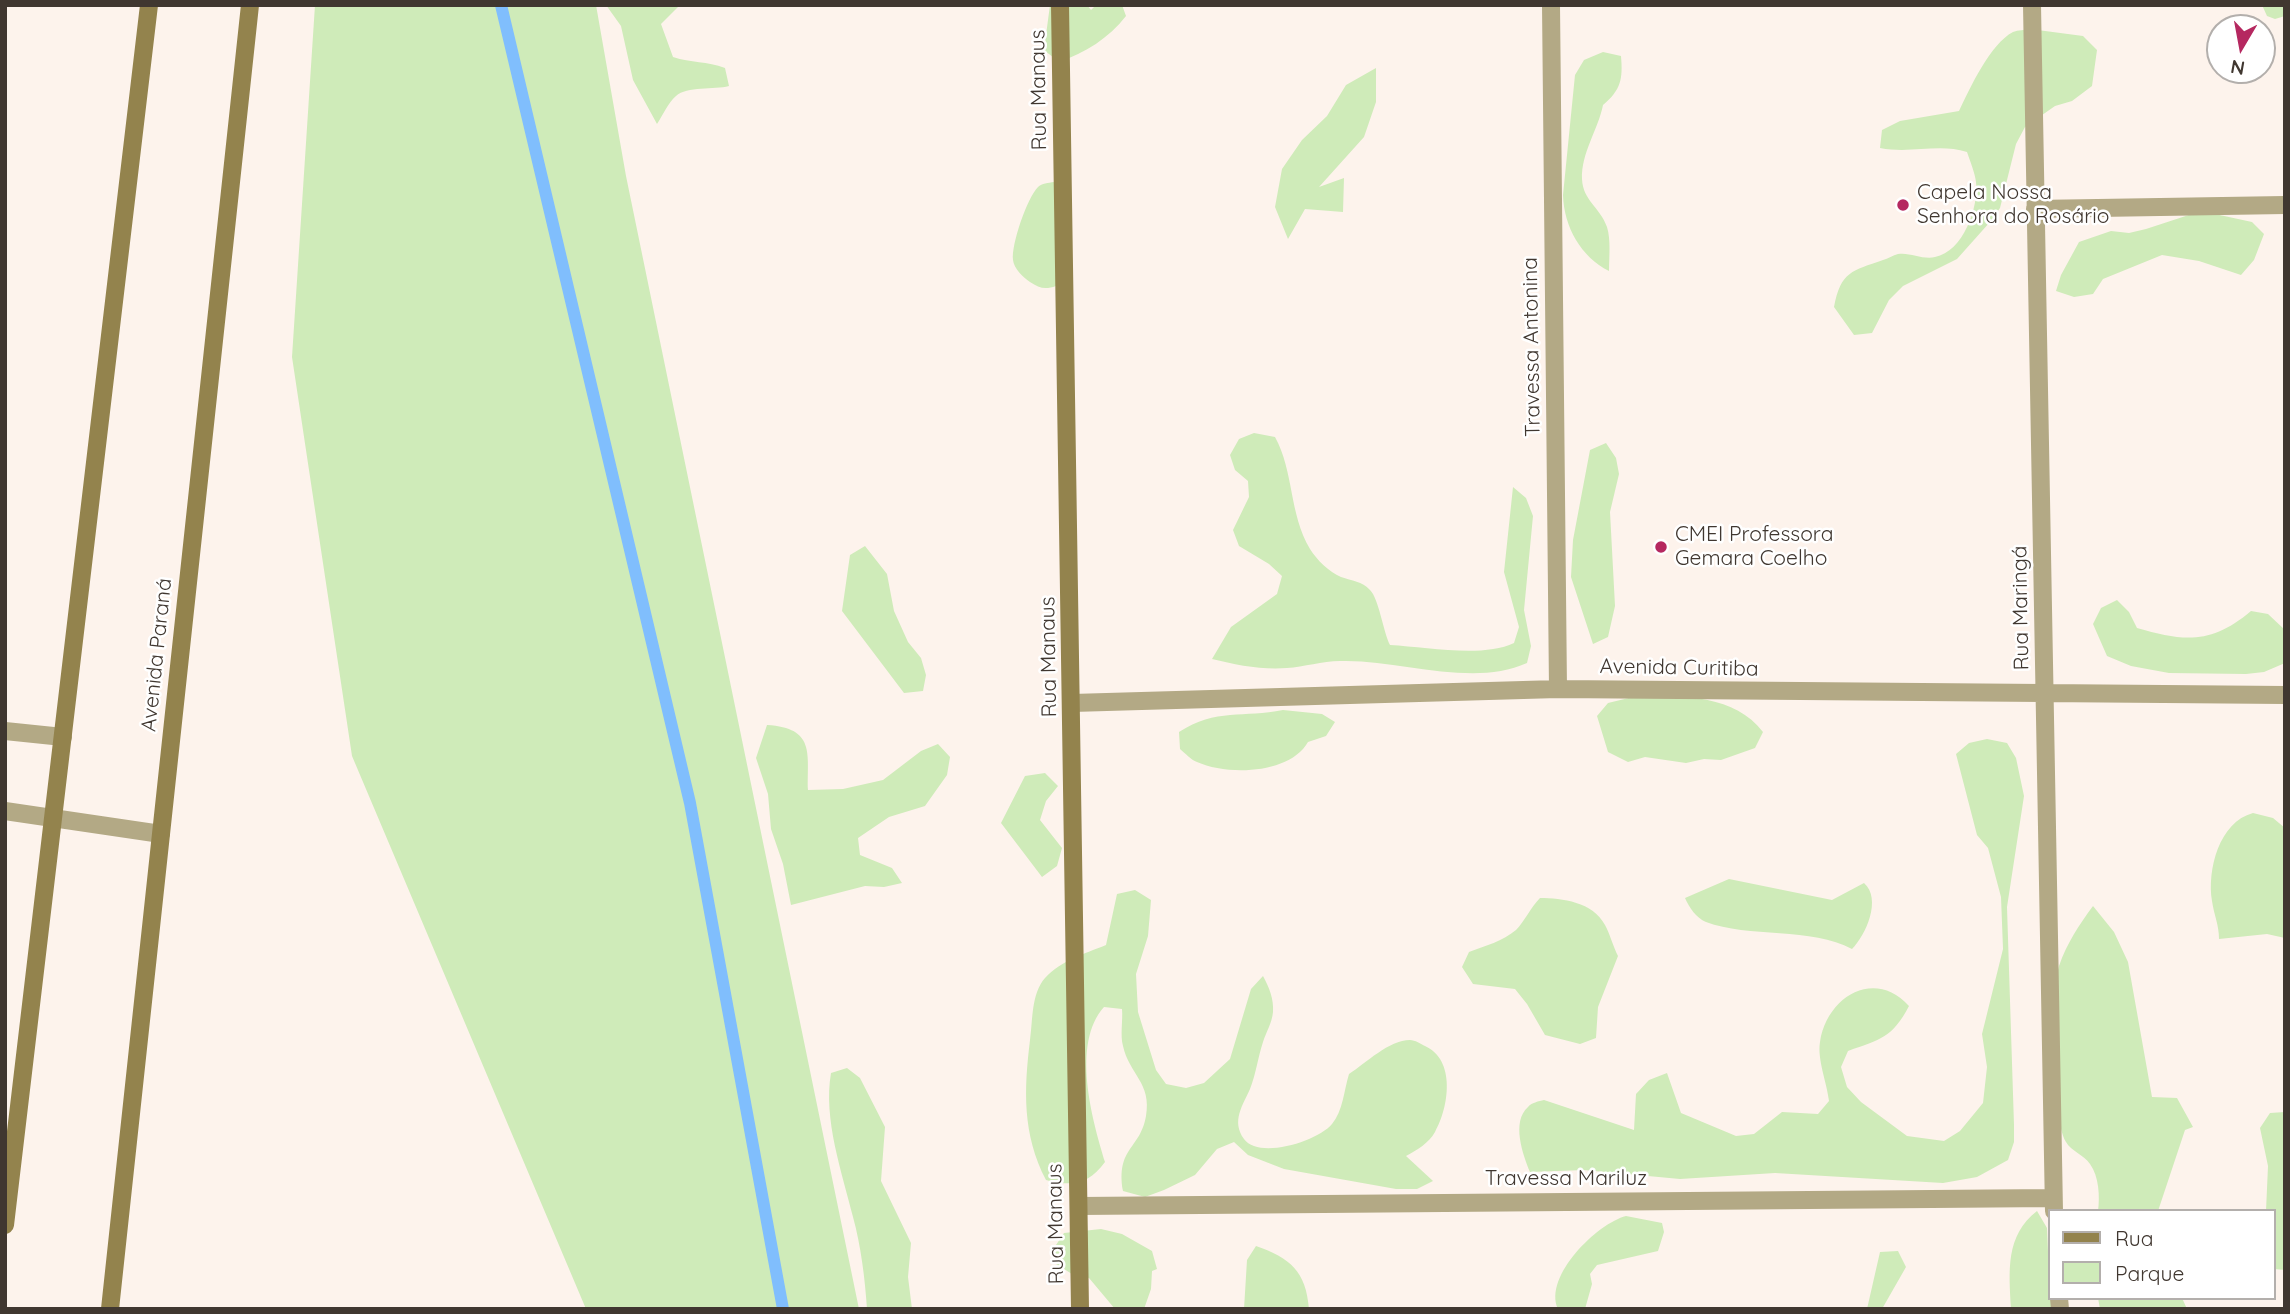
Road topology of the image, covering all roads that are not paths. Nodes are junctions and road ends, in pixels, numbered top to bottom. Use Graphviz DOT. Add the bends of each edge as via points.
graph roads {
  1 [pos="149,5"];
  2 [pos="250,5"];
  3 [pos="1060,5"];
  4 [pos="1551,5"];
  5 [pos="2032,5"];
  6 [pos="2285,205"];
  7 [pos="2035,209"];
  8 [pos="1558,689"];
  9 [pos="2046,695"];
  10 [pos="2285,695"];
  11 [pos="1073,703"];
  12 [pos="5,731"];
  13 [pos="63,737"];
  14 [pos="5,811"];
  15 [pos="53,816"];
  16 [pos="161,834"];
  17 [pos="2054,1204"];
  18 [pos="1079,1206"];
  19 [pos="5,1226"];
  20 [pos="110,1309"];
  21 [pos="1080,1309"];
  1 -- 13 [label="main road"];
  2 -- 16 [label="main road, Avenida Paraná"];
  3 -- 11 [label="main road, Rua Manaus"];
  4 -- 8 [label="street, Travessa Antonina"];
  5 -- 7 [label="street, Rua Maringá"];
  6 -- 7 [label="street"];
  7 -- 9 [label="street, Rua Maringá"];
  8 -- 9 [label="street, Avenida Curitiba"];
  8 -- 11 [label="street, Avenida Curitiba"];
  9 -- 10 [label="street, Avenida Curitiba"];
  9 -- 17 [label="street, Rua Maringá"];
  11 -- 18 [label="main road, Rua Manaus"];
  12 -- 13 [label="street"];
  13 -- 15 [label="main road"];
  14 -- 15 [label="street"];
  15 -- 16 [label="street"];
  15 -- 19 [label="main road"];
  16 -- 20 [label="main road, Avenida Paraná"];
  17 -- 18 [label="street, Travessa Mariluz"];
  18 -- 21 [label="main road, Rua Manaus"];
}
